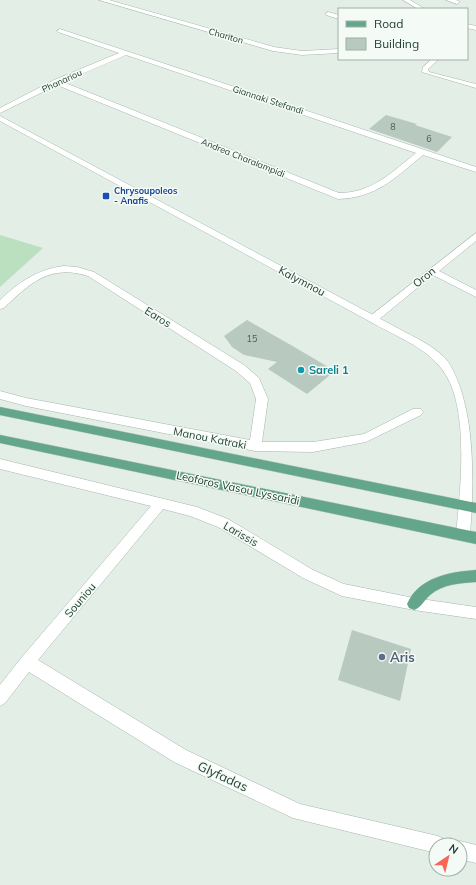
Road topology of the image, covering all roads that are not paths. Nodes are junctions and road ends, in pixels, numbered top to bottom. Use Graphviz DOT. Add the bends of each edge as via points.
graph roads {
  1 [pos="102,0"];
  2 [pos="124,0"];
  3 [pos="406,0"];
  4 [pos="449,0"];
  5 [pos="457,2"];
  6 [pos="115,4"];
  7 [pos="420,8"];
  8 [pos="328,14"];
  9 [pos="338,17"];
  10 [pos="60,31"];
  11 [pos="338,51"];
  12 [pos="125,53"];
  13 [pos="435,60"];
  14 [pos="57,82"];
  15 [pos="476,86"];
  16 [pos="0,111"];
  17 [pos="0,118"];
  18 [pos="422,152"];
  19 [pos="476,170"];
  20 [pos="476,236"];
  21 [pos="432,271"];
  22 [pos="476,294"];
  23 [pos="0,306"];
  24 [pos="373,319"];
  25 [pos="0,395"];
  26 [pos="0,411"];
  27 [pos="417,412"];
  28 [pos="0,439"];
  29 [pos="255,446"];
  30 [pos="0,464"];
  31 [pos="161,503"];
  32 [pos="471,507"];
  33 [pos="470,537"];
  34 [pos="476,576"];
  35 [pos="414,604"];
  36 [pos="476,613"];
  37 [pos="27,662"];
  38 [pos="0,698"];
  39 [pos="428,843"];
  1 -- 6 [label="street, Chariton"];
  2 -- 6 [label="street"];
  3 -- 7 [label="street"];
  4 -- 5 [label="street"];
  6 -- 11 [label="street, Chariton" via="273,49 302,53"];
  8 -- 9 [label="street"];
  10 -- 12 [label="street, Giannaki Stefandi"];
  12 -- 14 [label="street, Phanariou"];
  12 -- 18 [label="street, Giannaki Stefandi"];
  13 -- 15 [label="street" via="424,71"];
  14 -- 16 [label="street, Phanariou"];
  14 -- 18 [label="street, Andrea Charalampidi" via="338,196 358,196 374,189"];
  17 -- 24 [label="street, Kalymnou"];
  18 -- 19 [label="street, Giannaki Stefandi"];
  20 -- 21 [label="street, Oron"];
  21 -- 22 [label="street"];
  21 -- 24 [label="street, Oron"];
  23 -- 29 [label="street, Earos" via="35,278 50,270 78,269 91,274 240,368 256,381 262,399"];
  24 -- 32 [label="street, Kalymnou" via="420,346 446,365 457,380 469,418"];
  25 -- 29 [label="street, Manou Katraki"];
  26 -- 32 [label="main road"];
  27 -- 29 [label="street, Manou Katraki" via="366,438 313,446"];
  28 -- 33 [label="main road, Leoforos Vasou Lyssaridi"];
  30 -- 31 [label="street, Larissis"];
  31 -- 35 [label="street, Larissis" via="223,523 308,574 342,590"];
  31 -- 37 [label="street, Souniou"];
  32 -- 33 [label="street, Kalymnou"];
  34 -- 35 [label="main road" via="457,577 433,585 421,592"];
  35 -- 36 [label="street, Larissis"];
  37 -- 38 [label="street, Souniou"];
  37 -- 39 [label="street, Glyfadas" via="180,756 299,812"];
}
